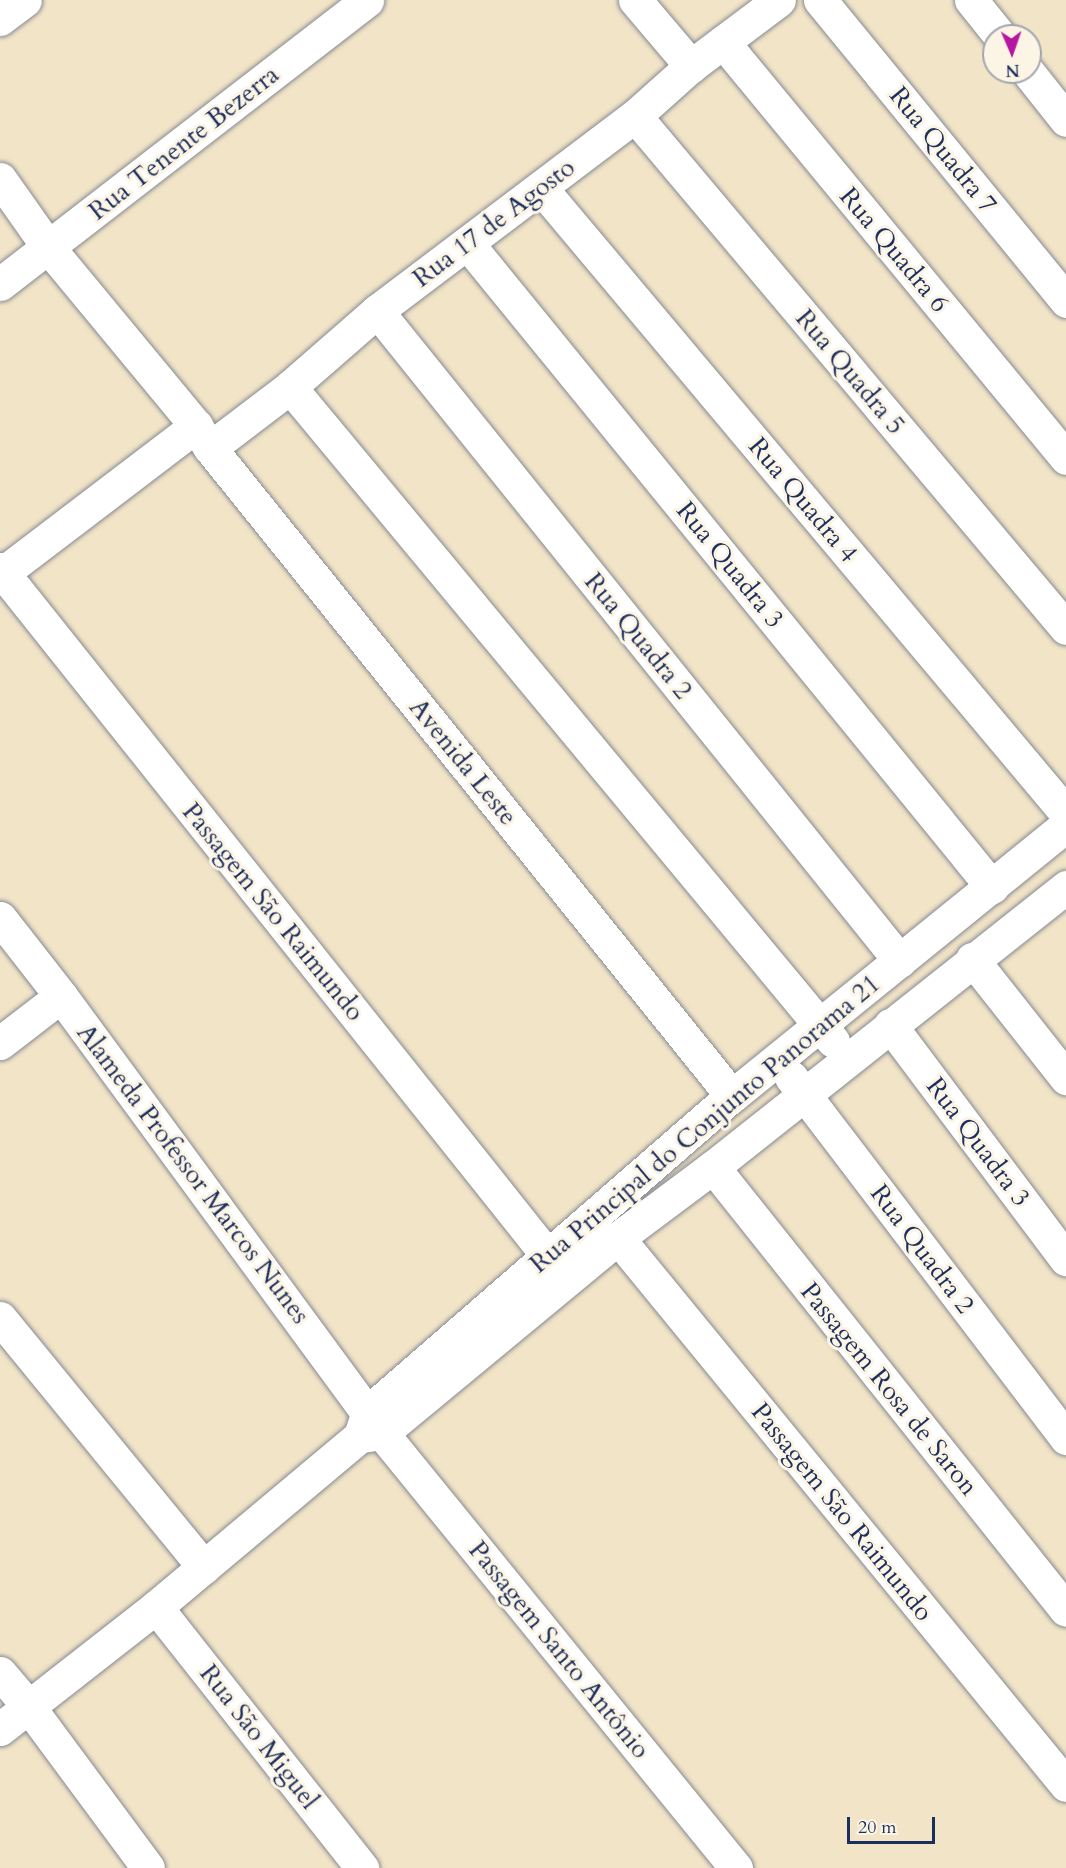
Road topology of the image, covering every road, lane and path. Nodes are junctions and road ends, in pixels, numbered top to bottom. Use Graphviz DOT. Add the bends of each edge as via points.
graph roads {
  1 [pos="25,0"];
  2 [pos="367,0"];
  3 [pos="635,0"];
  4 [pos="779,0"];
  5 [pos="820,0"];
  6 [pos="971,0"];
  7 [pos="0,19"];
  8 [pos="990,24"];
  9 [pos="723,42"];
  10 [pos="691,66"];
  11 [pos="1038,84"];
  12 [pos="635,116"];
  13 [pos="1066,120"];
  14 [pos="0,179"];
  15 [pos="541,188"];
  16 [pos="467,243"];
  17 [pos="48,247"];
  18 [pos="0,284"];
  19 [pos="1066,301"];
  20 [pos="377,311"];
  21 [pos="290,387"];
  22 [pos="203,437"];
  23 [pos="1066,458"];
  24 [pos="1,571"];
  25 [pos="1066,628"];
  26 [pos="1066,813"];
  27 [pos="1066,826"];
  28 [pos="992,887"];
  29 [pos="1065,891"];
  30 [pos="0,918"];
  31 [pos="972,959"];
  32 [pos="900,961"];
  33 [pos="61,996"];
  34 [pos="819,1025"];
  35 [pos="890,1025"];
  36 [pos="0,1043"];
  37 [pos="849,1058"];
  38 [pos="777,1060"];
  39 [pos="1066,1078"];
  40 [pos="804,1094"];
  41 [pos="732,1096"];
  42 [pos="713,1167"];
  43 [pos="618,1238"];
  44 [pos="547,1255"];
  45 [pos="1066,1259"];
  46 [pos="0,1318"];
  47 [pos="370,1427"];
  48 [pos="1066,1438"];
  49 [pos="204,1567"];
  50 [pos="156,1607"];
  51 [pos="1066,1610"];
  52 [pos="0,1672"];
  53 [pos="29,1707"];
  54 [pos="0,1729"];
  55 [pos="1066,1785"];
  56 [pos="148,1868"];
  57 [pos="362,1868"];
  58 [pos="736,1868"];
  1 -- 7 [label="street"];
  2 -- 17 [label="street, Rua Tenente Bezerra"];
  3 -- 10 [label="street"];
  4 -- 9 [label="street, Rua 17 de Agosto"];
  5 -- 19 [label="street, Rua Quadra 7"];
  6 -- 8 [label="street"];
  9 -- 10 [label="street, Rua 17 de Agosto"];
  9 -- 23 [label="street, Rua Quadra 6"];
  10 -- 12 [label="street, Rua 17 de Agosto"];
  11 -- 13 [label="street"];
  12 -- 15 [label="street, Rua 17 de Agosto"];
  12 -- 25 [label="street, Rua Quadra 5"];
  14 -- 17 [label="street"];
  15 -- 16 [label="street, Rua 17 de Agosto"];
  15 -- 26 [label="street, Rua Quadra 4"];
  16 -- 20 [label="street, Rua 17 de Agosto"];
  16 -- 28 [label="street, Rua Quadra 3"];
  17 -- 18 [label="street, Rua Tenente Bezerra"];
  17 -- 22 [label="street"];
  20 -- 21 [label="street, Rua 17 de Agosto"];
  20 -- 32 [label="street, Rua Quadra 2"];
  21 -- 22 [label="street, Rua 17 de Agosto"];
  21 -- 34 [label="street"];
  22 -- 24 [label="street, Rua 17 de Agosto"];
  22 -- 41 [label="street, Avenida Leste"];
  24 -- 44 [label="street, Passagem São Raimundo"];
  27 -- 28 [label="street, Rua Principal do Conjunto Panorama 21"];
  28 -- 32 [label="street, Rua Principal do Conjunto Panorama 21"];
  29 -- 31 [label="street, Rua Principal do Conjunto Panorama 21"];
  30 -- 33 [label="street, Alameda Professor Marcos Nunes"];
  31 -- 35 [label="street, Rua Principal do Conjunto Panorama 21"];
  31 -- 39 [label="street"];
  32 -- 34 [label="street, Rua Principal do Conjunto Panorama 21"];
  33 -- 36 [label="street"];
  33 -- 47 [label="street, Alameda Professor Marcos Nunes"];
  34 -- 37 [label="street"];
  34 -- 38 [label="street, Rua Principal do Conjunto Panorama 21"];
  35 -- 37 [label="street, Rua Principal do Conjunto Panorama 21"];
  35 -- 45 [label="street, Rua Quadra 3"];
  37 -- 40 [label="street, Rua Principal do Conjunto Panorama 21"];
  38 -- 40 [label="street, Rua Quadra 2"];
  38 -- 41 [label="street, Rua Principal do Conjunto Panorama 21"];
  40 -- 42 [label="street, Rua Principal do Conjunto Panorama 21"];
  40 -- 48 [label="street, Rua Quadra 2"];
  41 -- 44 [label="street, Rua Principal do Conjunto Panorama 21"];
  42 -- 43 [label="street, Rua Principal do Conjunto Panorama 21"];
  42 -- 51 [label="street, Passagem Rosa de Saron"];
  43 -- 47 [label="street, Rua Principal do Conjunto Panorama 21"];
  43 -- 55 [label="street, Passagem São Raimundo"];
  44 -- 47 [label="street, Rua Principal do Conjunto Panorama 21"];
  46 -- 49 [label="street"];
  47 -- 49 [label="street, Rua Principal do Conjunto Panorama 21"];
  47 -- 58 [label="street, Passagem Santo Antônio"];
  49 -- 50 [label="street, Rua Principal do Conjunto Panorama 21"];
  50 -- 53 [label="street, Rua Principal do Conjunto Panorama 21"];
  50 -- 57 [label="street, Rua São Miguel"];
  52 -- 53 [label="street"];
  53 -- 54 [label="street, Rua Principal do Conjunto Panorama 21"];
  53 -- 56 [label="street"];
}
